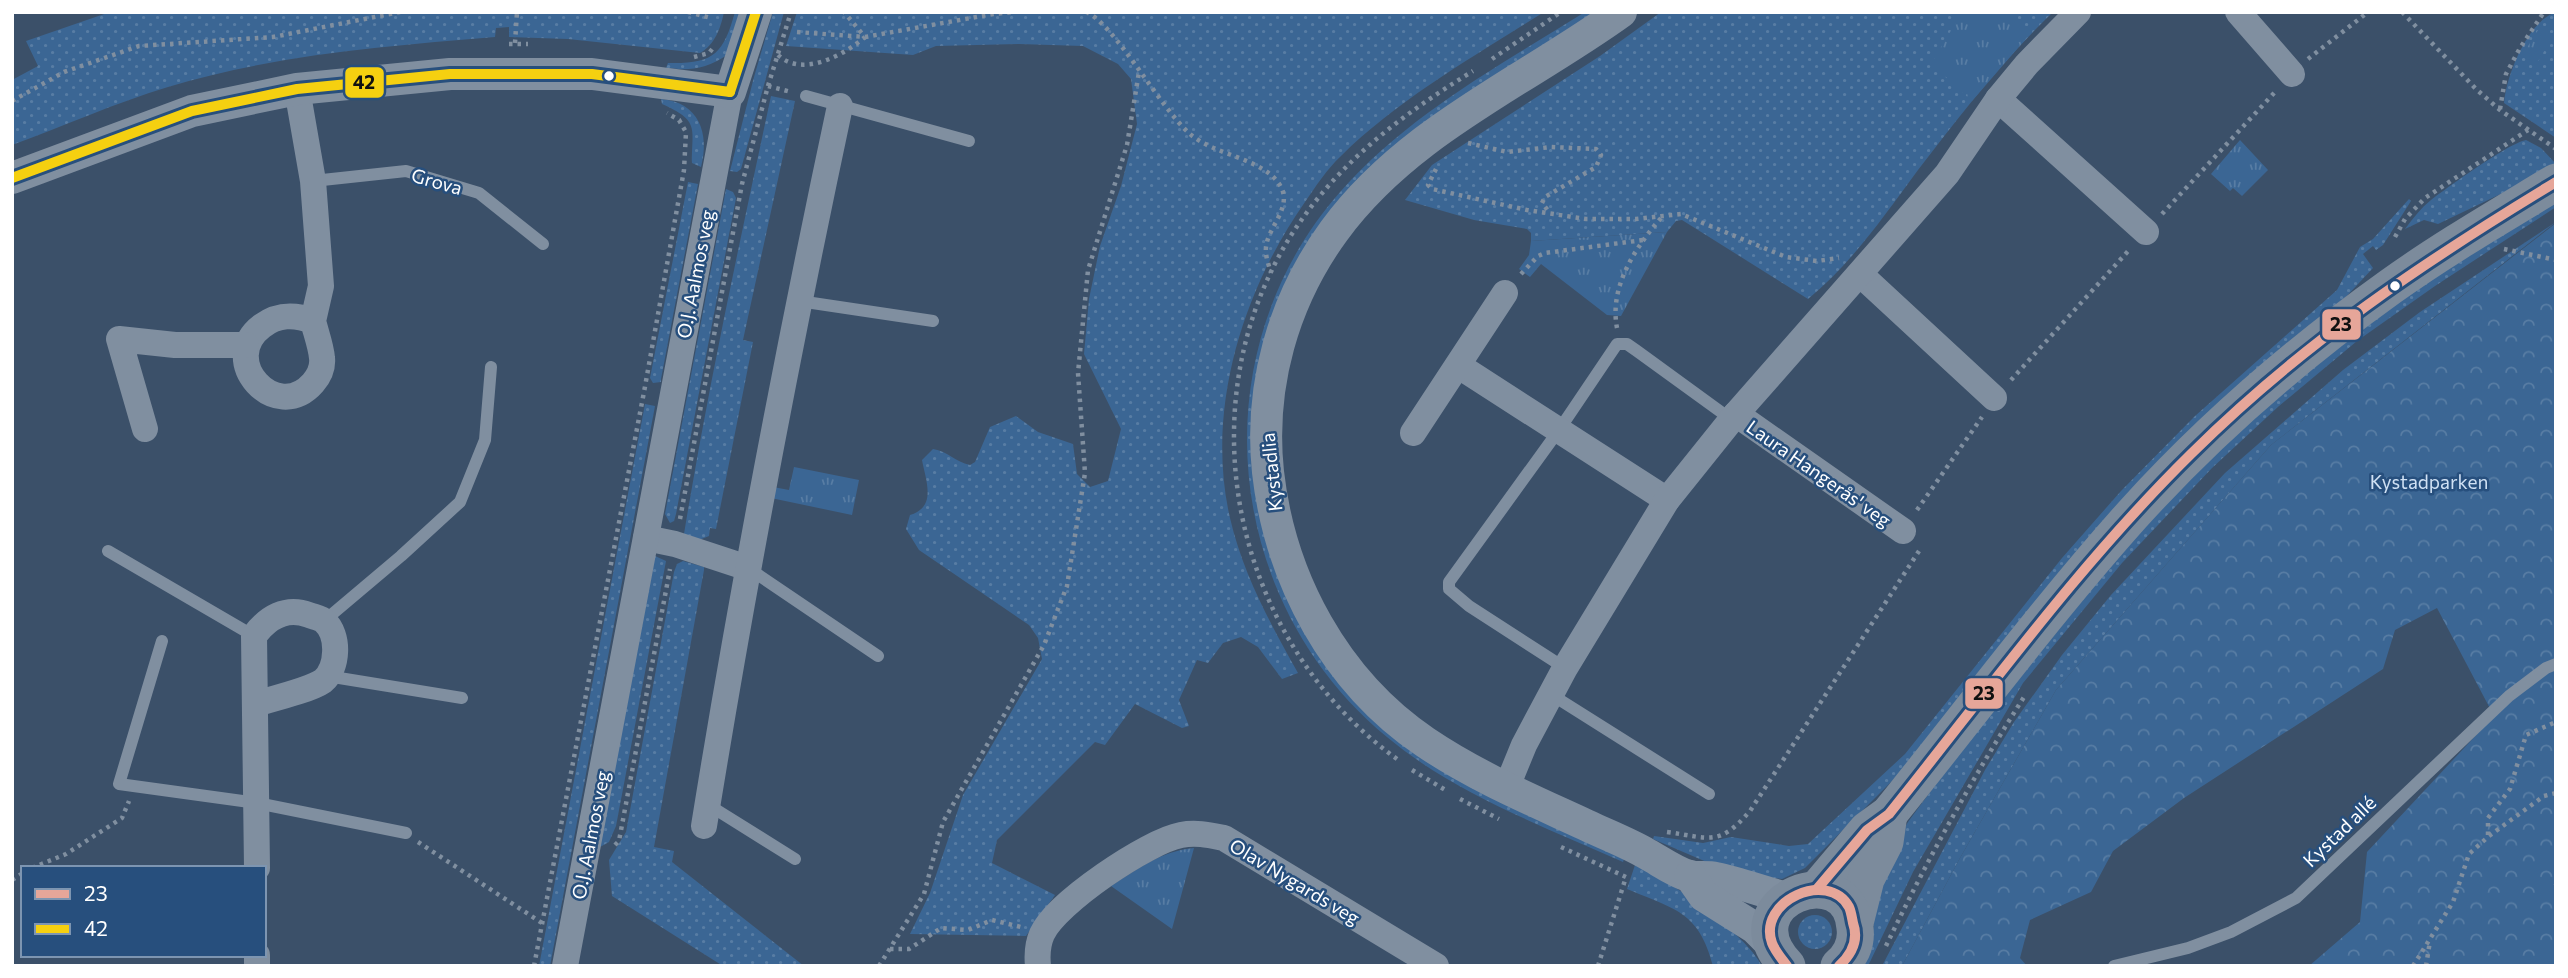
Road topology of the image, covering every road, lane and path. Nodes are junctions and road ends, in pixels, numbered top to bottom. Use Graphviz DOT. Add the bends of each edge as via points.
graph roads {
  1 [pos="400,12"];
  2 [pos="517,12"];
  3 [pos="688,12"];
  4 [pos="756,12"];
  5 [pos="792,12"];
  6 [pos="844,12"];
  7 [pos="1014,12"];
  8 [pos="1086,12"];
  9 [pos="1561,12"];
  10 [pos="1621,12"];
  11 [pos="2077,12"];
  12 [pos="2238,12"];
  13 [pos="2368,12"];
  14 [pos="2402,12"];
  15 [pos="2544,12"];
  16 [pos="711,18"];
  17 [pos="797,32"];
  18 [pos="866,37"];
  19 [pos="515,43"];
  20 [pos="778,55"];
  21 [pos="1139,72"];
  22 [pos="2292,74"];
  23 [pos="297,89"];
  24 [pos="730,92"];
  25 [pos="806,96"];
  26 [pos="1998,99"];
  27 [pos="12,101"];
  28 [pos="841,106"];
  29 [pos="2500,110"];
  30 [pos="2528,130"];
  31 [pos="969,141"];
  32 [pos="1457,141"];
  33 [pos="2556,149"];
  34 [pos="1437,167"];
  35 [pos="12,178"];
  36 [pos="313,181"];
  37 [pos="2556,182"];
  38 [pos="1551,213"];
  39 [pos="1662,216"];
  40 [pos="2146,232"];
  41 [pos="2395,237"];
  42 [pos="1643,240"];
  43 [pos="2512,242"];
  44 [pos="543,244"];
  45 [pos="2503,248"];
  46 [pos="2492,256"];
  47 [pos="2556,260"];
  48 [pos="1855,266"];
  49 [pos="1272,274"];
  50 [pos="1505,293"];
  51 [pos="799,301"];
  52 [pos="313,321"];
  53 [pos="933,321"];
  54 [pos="1620,343"];
  55 [pos="246,345"];
  56 [pos="1459,366"];
  57 [pos="491,367"];
  58 [pos="1994,398"];
  59 [pos="1734,417"];
  60 [pos="145,429"];
  61 [pos="1559,430"];
  62 [pos="1413,433"];
  63 [pos="1667,500"];
  64 [pos="1903,531"];
  65 [pos="646,538"];
  66 [pos="675,544"];
  67 [pos="108,551"];
  68 [pos="748,568"];
  69 [pos="324,621"];
  70 [pos="254,636"];
  71 [pos="162,641"];
  72 [pos="878,656"];
  73 [pos="2556,664"];
  74 [pos="1565,668"];
  75 [pos="327,676"];
  76 [pos="2026,693"];
  77 [pos="1552,695"];
  78 [pos="462,698"];
  79 [pos="256,704"];
  80 [pos="2556,722"];
  81 [pos="135,786"];
  82 [pos="1506,789"];
  83 [pos="2556,793"];
  84 [pos="1709,794"];
  85 [pos="257,803"];
  86 [pos="1889,814"];
  87 [pos="705,815"];
  88 [pos="1504,821"];
  89 [pos="1657,831"];
  90 [pos="406,834"];
  91 [pos="2488,836"];
  92 [pos="1553,844"];
  93 [pos="612,848"];
  94 [pos="795,859"];
  95 [pos="37,866"];
  96 [pos="257,866"];
  97 [pos="1690,876"];
  98 [pos="1802,894"];
  99 [pos="542,923"];
  100 [pos="1855,923"];
  101 [pos="1042,934"];
  102 [pos="2431,936"];
  103 [pos="890,948"];
  104 [pos="1882,953"];
  105 [pos="1779,959"];
  106 [pos="565,966"];
  107 [pos="879,966"];
  108 [pos="1038,966"];
  109 [pos="1436,966"];
  110 [pos="1598,966"];
  111 [pos="1839,966"];
  112 [pos="2114,966"];
  113 [pos="2413,966"];
  114 [pos="2426,966"];
  1 -- 27 [label="path" via="273,37 139,46 64,72"];
  2 -- 19 [label="path"];
  3 -- 16 [label="path"];
  4 -- 24 [label="street, O.J. Aalmos veg"];
  5 -- 20 [label="path"];
  6 -- 18 [label="path"];
  7 -- 18 [label="path"];
  8 -- 21 [label="path" via="1105,27"];
  9 -- 49 [label="path" via="1427,99 1368,144 1290,237"];
  10 -- 82 [label="street, Kystadlia" via="1457,118 1363,197 1333,232 1305,282 1272,366 1266,428 1272,508 1308,608 1337,659 1382,708 1426,743"];
  11 -- 26 [label="street, Laura Hangerås' veg"];
  12 -- 22 [label="street"];
  13 -- 22 [label="path"];
  14 -- 29 [label="path"];
  15 -- 29 [label="path" via="2506,74"];
  17 -- 18 [label="path"];
  18 -- 20 [label="path" via="838,55 807,65 794,65"];
  20 -- 66 [label="path" via="742,184"];
  21 -- 49 [label="path" via="1171,115 1201,143 1254,165 1280,185 1283,207 1266,246"];
  21 -- 103 [label="path" via="1127,145 1088,270 1078,373 1085,473 1067,586 1044,645 943,822 924,894"];
  22 -- 40 [label="path"];
  23 -- 24 [label="street" via="450,74 592,74"];
  23 -- 35 [label="street" via="192,111"];
  23 -- 36 [label="street"];
  24 -- 65 [label="street, O.J. Aalmos veg"];
  25 -- 28 [label="lane"];
  26 -- 40 [label="street"];
  26 -- 48 [label="street, Laura Hangerås' veg" via="1947,174"];
  28 -- 31 [label="lane"];
  28 -- 51 [label="street"];
  29 -- 30 [label="path"];
  30 -- 33 [label="path"];
  30 -- 41 [label="path" via="2425,198"];
  32 -- 38 [label="path" via="1507,152 1551,147 1596,149 1601,155 1596,167 1545,197 1542,203"];
  34 -- 38 [label="path" via="1428,185 1432,189"];
  36 -- 44 [label="lane, Grova" via="406,171 479,193"];
  36 -- 52 [label="street" via="321,286"];
  37 -- 86 [label="main road" via="2390,287 2287,368 2207,440 2082,573"];
  38 -- 39 [label="path" via="1586,219"];
  39 -- 42 [label="path"];
  39 -- 48 [label="path" via="1681,214 1700,220 1786,257"];
  40 -- 58 [label="path"];
  42 -- 50 [label="path" via="1538,256"];
  42 -- 54 [label="path" via="1617,290 1614,310"];
  43 -- 45 [label="path"];
  45 -- 46 [label="path"];
  45 -- 47 [label="path"];
  48 -- 58 [label="street"];
  48 -- 59 [label="street, Laura Hangerås' veg"];
  49 -- 88 [label="path" via="1242,359 1235,412 1235,473 1256,572 1293,647 1321,689 1372,741 1426,780"];
  50 -- 56 [label="street"];
  51 -- 53 [label="lane"];
  51 -- 68 [label="street"];
  52 -- 55 [label="street" via="296,315 274,318"];
  52 -- 55 [label="street" via="323,360 319,375 297,395 268,393 254,382"];
  54 -- 59 [label="lane, Laura Hangerås' veg"];
  54 -- 61 [label="lane" via="1612,348"];
  55 -- 60 [label="street" via="119,339"];
  56 -- 61 [label="street"];
  56 -- 62 [label="street"];
  57 -- 69 [label="lane" via="485,440 460,502"];
  58 -- 64 [label="path"];
  59 -- 63 [label="street, Laura Hangerås' veg"];
  59 -- 64 [label="street, Laura Hangerås' veg"];
  61 -- 63 [label="street"];
  61 -- 74 [label="lane" via="1448,586 1469,606"];
  63 -- 74 [label="street, Laura Hangerås' veg"];
  64 -- 89 [label="path" via="1919,551 1750,811 1717,839"];
  65 -- 66 [label="street"];
  65 -- 106 [label="street, O.J. Aalmos veg"];
  66 -- 68 [label="street"];
  66 -- 93 [label="path" via="619,841"];
  67 -- 70 [label="lane"];
  68 -- 72 [label="lane"];
  68 -- 87 [label="street"];
  69 -- 70 [label="street" via="303,612 282,612 263,623"];
  69 -- 75 [label="street" via="334,636 335,653"];
  70 -- 79 [label="street"];
  71 -- 81 [label="lane" via="119,784"];
  73 -- 112 [label="lane, Kystad allé" via="2509,696 2296,898 2231,932"];
  74 -- 77 [label="street, Laura Hangerås' veg"];
  75 -- 78 [label="lane"];
  75 -- 79 [label="street"];
  76 -- 104 [label="path" via="1942,834"];
  77 -- 82 [label="street, Laura Hangerås' veg"];
  77 -- 84 [label="lane"];
  79 -- 85 [label="street"];
  80 -- 91 [label="path" via="2526,735 2510,789 2488,818"];
  81 -- 85 [label="lane"];
  81 -- 95 [label="path" via="122,818 66,854"];
  82 -- 97 [label="street, Kystadlia"];
  83 -- 91 [label="path" via="2544,796"];
  85 -- 90 [label="lane"];
  85 -- 96 [label="street"];
  86 -- 98 [label="main road"];
  86 -- 100 [label="main road" via="1885,842 1866,878"];
  87 -- 94 [label="lane"];
  90 -- 99 [label="path"];
  91 -- 102 [label="path" via="2469,854 2453,902"];
  92 -- 110 [label="path" via="1626,877"];
  97 -- 98 [label="street, Kystadlia"];
  97 -- 105 [label="street, Kystadlia" via="1704,895 1755,928"];
  98 -- 100 [label="main road" via="1832,893 1851,911"];
  98 -- 105 [label="main road" via="1776,910 1772,922"];
  100 -- 111 [label="main road" via="1853,949"];
  101 -- 103 [label="path" via="992,920 968,930 941,928 909,949"];
  101 -- 108 [label="street"];
  101 -- 109 [label="street, Olav Nygards veg" via="1073,898 1136,855 1157,842 1201,833 1224,838"];
  102 -- 113 [label="path"];
  102 -- 114 [label="path"];
  103 -- 107 [label="path"];
}
